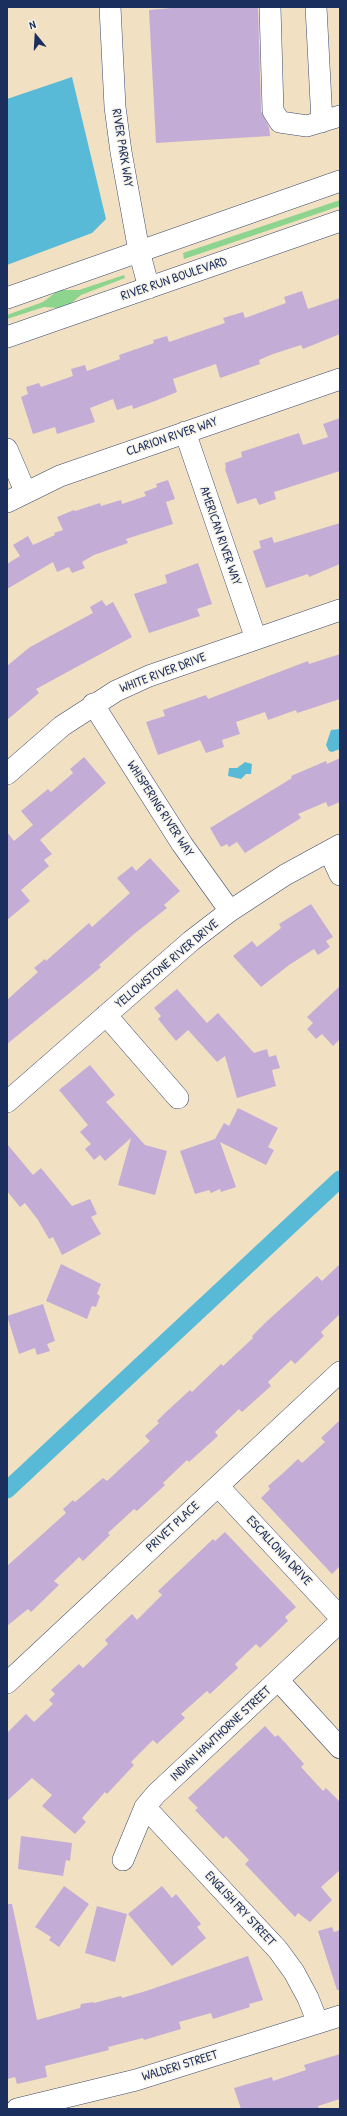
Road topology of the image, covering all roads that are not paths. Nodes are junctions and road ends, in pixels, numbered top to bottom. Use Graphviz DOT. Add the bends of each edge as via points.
graph roads {
  1 [pos="110,7"];
  2 [pos="270,7"];
  3 [pos="316,7"];
  4 [pos="331,119"];
  5 [pos="340,181"];
  6 [pos="340,221"];
  7 [pos="140,252"];
  8 [pos="148,288"];
  9 [pos="7,298"];
  10 [pos="7,337"];
  11 [pos="340,379"];
  12 [pos="185,432"];
  13 [pos="7,449"];
  14 [pos="25,492"];
  15 [pos="7,502"];
  16 [pos="340,610"];
  17 [pos="256,639"];
  18 [pos="93,704"];
  19 [pos="7,774"];
  20 [pos="334,848"];
  21 [pos="340,874"];
  22 [pos="230,911"];
  23 [pos="106,1015"];
  24 [pos="178,1098"];
  25 [pos="7,1102"];
  26 [pos="340,1372"];
  27 [pos="218,1486"];
  28 [pos="340,1617"];
  29 [pos="340,1622"];
  30 [pos="278,1680"];
  31 [pos="7,1683"];
  32 [pos="340,1748"];
  33 [pos="145,1807"];
  34 [pos="123,1860"];
  35 [pos="340,2016"];
  36 [pos="318,2023"];
  37 [pos="17,2109"];
  1 -- 7 [label="street, RIVER PARK WAY" via="115,108"];
  2 -- 4 [label="street" via="273,111 280,122 307,126"];
  3 -- 4 [label="street"];
  5 -- 7 [label="street"];
  6 -- 8 [label="street, RIVER RUN BOULEVARD"];
  7 -- 8 [label="street, RIVER PARK WAY"];
  7 -- 9 [label="street"];
  8 -- 10 [label="street, RIVER RUN BOULEVARD"];
  11 -- 12 [label="street, CLARION RIVER WAY"];
  12 -- 14 [label="street, CLARION RIVER WAY" via="60,476"];
  12 -- 17 [label="street, AMERICAN RIVER WAY"];
  13 -- 14 [label="street"];
  14 -- 15 [label="street, CLARION RIVER WAY"];
  16 -- 17 [label="street, WHITE RIVER DRIVE"];
  17 -- 18 [label="street, WHITE RIVER DRIVE" via="149,676"];
  18 -- 19 [label="street, WHITE RIVER DRIVE" via="62,726"];
  18 -- 22 [label="street, WHISPERING RIVER WAY" via="182,844"];
  20 -- 21 [label="street"];
  20 -- 22 [label="street, YELLOWSTONE RIVER DRIVE" via="285,875"];
  22 -- 23 [label="street, YELLOWSTONE RIVER DRIVE" via="191,941"];
  23 -- 24 [label="street"];
  23 -- 25 [label="street, YELLOWSTONE RIVER DRIVE"];
  26 -- 27 [label="street, PRIVET PLACE"];
  27 -- 28 [label="street, ESCALLONIA DRIVE"];
  27 -- 31 [label="street, PRIVET PLACE"];
  29 -- 30 [label="street, INDIAN HAWTHORNE STREET"];
  30 -- 32 [label="street"];
  30 -- 33 [label="street, INDIAN HAWTHORNE STREET"];
  33 -- 34 [label="street, INDIAN HAWTHORNE STREET"];
  33 -- 36 [label="street, ENGLISH FRY STREET" via="278,1950 294,1972"];
  35 -- 36 [label="street, WALDERI STREET"];
  36 -- 37 [label="street, WALDERI STREET" via="136,2080"];
}
